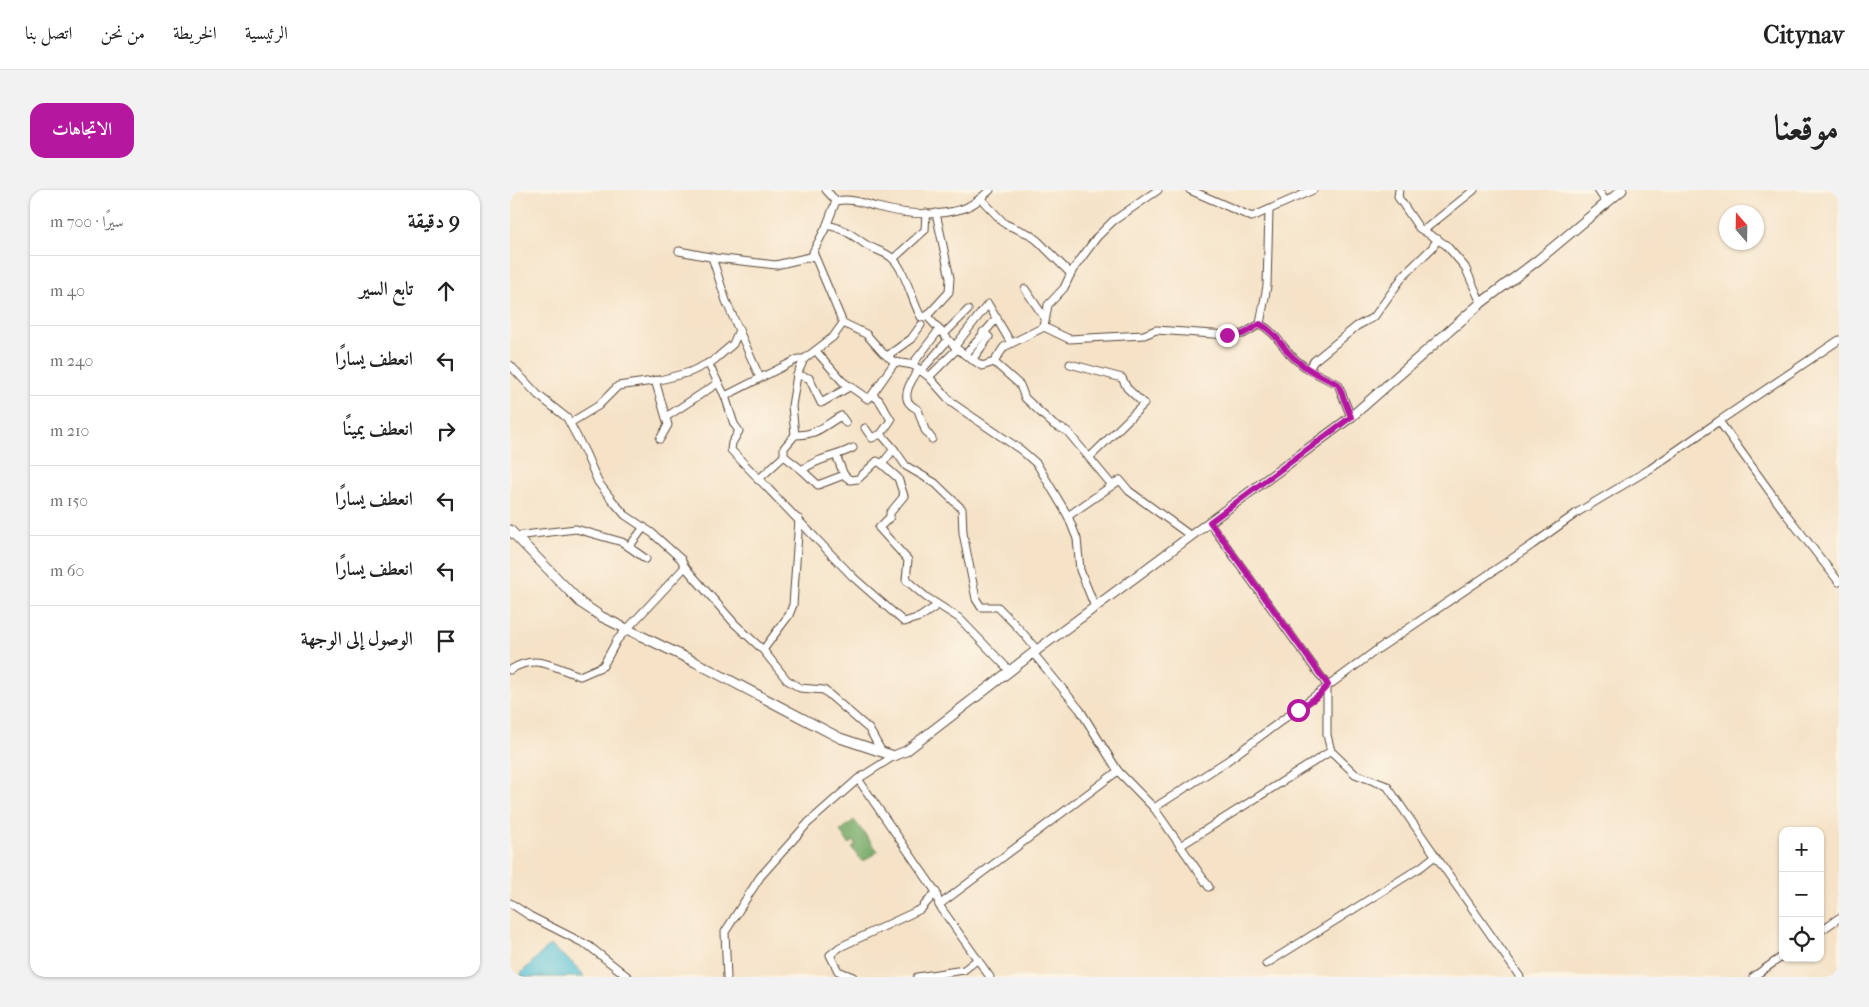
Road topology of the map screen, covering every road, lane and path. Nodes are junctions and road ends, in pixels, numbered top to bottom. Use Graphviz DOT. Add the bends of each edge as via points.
graph roads {
  1 [pos="826,190"];
  2 [pos="990,190"];
  3 [pos="1158,190"];
  4 [pos="1190,190"];
  5 [pos="1312,190"];
  6 [pos="1399,190"];
  7 [pos="1474,190"];
  8 [pos="1598,190"];
  9 [pos="1622,190"];
  10 [pos="980,199"];
  11 [pos="836,201"];
  12 [pos="1606,202"];
  13 [pos="1269,210"];
  14 [pos="926,213"];
  15 [pos="936,213"];
  16 [pos="827,224"];
  17 [pos="1424,230"];
  18 [pos="1438,239"];
  19 [pos="679,250"];
  20 [pos="814,256"];
  21 [pos="712,258"];
  22 [pos="893,259"];
  23 [pos="1071,274"];
  24 [pos="1025,289"];
  25 [pos="1481,303"];
  26 [pos="968,310"];
  27 [pos="927,316"];
  28 [pos="1044,317"];
  29 [pos="997,318"];
  30 [pos="842,323"];
  31 [pos="1260,324"];
  32 [pos="921,326"];
  33 [pos="1044,327"];
  34 [pos="738,330"];
  35 [pos="983,332"];
  36 [pos="944,335"];
  37 [pos="1839,340"];
  38 [pos="1011,344"];
  39 [pos="956,347"];
  40 [pos="816,351"];
  41 [pos="965,355"];
  42 [pos="887,356"];
  43 [pos="804,359"];
  44 [pos="972,360"];
  45 [pos="895,362"];
  46 [pos="994,362"];
  47 [pos="708,363"];
  48 [pos="1070,364"];
  49 [pos="510,365"];
  50 [pos="912,365"];
  51 [pos="1309,369"];
  52 [pos="920,370"];
  53 [pos="797,375"];
  54 [pos="929,377"];
  55 [pos="760,378"];
  56 [pos="656,380"];
  57 [pos="718,383"];
  58 [pos="852,386"];
  59 [pos="872,394"];
  60 [pos="725,396"];
  61 [pos="666,417"];
  62 [pos="1351,417"];
  63 [pos="1719,421"];
  64 [pos="570,423"];
  65 [pos="846,423"];
  66 [pos="865,428"];
  67 [pos="881,434"];
  68 [pos="795,435"];
  69 [pos="660,439"];
  70 [pos="932,439"];
  71 [pos="853,448"];
  72 [pos="894,448"];
  73 [pos="836,455"];
  74 [pos="784,456"];
  75 [pos="1090,456"];
  76 [pos="882,464"];
  77 [pos="802,470"];
  78 [pos="844,475"];
  79 [pos="758,480"];
  80 [pos="1112,484"];
  81 [pos="1068,516"];
  82 [pos="798,519"];
  83 [pos="1210,522"];
  84 [pos="644,527"];
  85 [pos="513,533"];
  86 [pos="1191,536"];
  87 [pos="630,547"];
  88 [pos="646,559"];
  89 [pos="685,566"];
  90 [pos="1839,582"];
  91 [pos="938,605"];
  92 [pos="1095,607"];
  93 [pos="626,630"];
  94 [pos="763,650"];
  95 [pos="1035,652"];
  96 [pos="510,670"];
  97 [pos="1010,671"];
  98 [pos="1328,685"];
  99 [pos="1331,751"];
  100 [pos="882,752"];
  101 [pos="894,756"];
  102 [pos="1118,771"];
  103 [pos="858,778"];
  104 [pos="1154,808"];
  105 [pos="1180,846"];
  106 [pos="1435,856"];
  107 [pos="1209,887"];
  108 [pos="936,892"];
  109 [pos="510,903"];
  110 [pos="938,906"];
  111 [pos="1839,918"];
  112 [pos="1824,928"];
  113 [pos="978,959"];
  114 [pos="1779,959"];
  115 [pos="1266,964"];
  116 [pos="628,977"];
  117 [pos="727,977"];
  118 [pos="853,977"];
  119 [pos="917,977"];
  120 [pos="990,977"];
  121 [pos="1520,977"];
  122 [pos="1752,977"];
  1 -- 11 [label="street"];
  2 -- 10 [label="street"];
  3 -- 23 [label="street" via="1113,221"];
  4 -- 13 [label="street" via="1252,217"];
  5 -- 13 [label="street"];
  6 -- 17 [label="street" via="1398,197 1418,228"];
  7 -- 17 [label="street"];
  8 -- 12 [label="street"];
  9 -- 12 [label="street"];
  10 -- 15 [label="street" via="963,209"];
  10 -- 23 [label="street" via="1005,224 1038,241"];
  11 -- 14 [label="street" via="846,199 899,211"];
  11 -- 16 [label="street"];
  12 -- 25 [label="street"];
  13 -- 31 [label="street" via="1267,286"];
  14 -- 15 [label="street"];
  14 -- 22 [label="street" via="926,230"];
  15 -- 27 [label="street" via="950,278 949,292"];
  16 -- 20 [label="street"];
  16 -- 22 [label="street" via="844,228"];
  17 -- 18 [label="street"];
  18 -- 25 [label="street" via="1465,267"];
  18 -- 51 [label="street" via="1404,275 1374,317 1357,326 1314,361"];
  19 -- 21 [label="street"];
  20 -- 21 [label="street" via="776,265"];
  20 -- 30 [label="street"];
  21 -- 34 [label="street"];
  22 -- 27 [label="street" via="918,312 921,317"];
  23 -- 28 [label="street" via="1064,288 1048,305"];
  24 -- 28 [label="street"];
  25 -- 62 [label="street"];
  26 -- 36 [label="street"];
  27 -- 36 [label="street"];
  28 -- 33 [label="street"];
  29 -- 35 [label="street"];
  29 -- 38 [label="street"];
  29 -- 39 [label="street" via="988,304"];
  30 -- 40 [label="street"];
  30 -- 42 [label="street" via="866,334"];
  31 -- 33 [label="street" via="1243,334 1156,330 1144,335 1069,339"];
  31 -- 51 [label="street"];
  32 -- 42 [label="street" via="911,339"];
  33 -- 38 [label="street"];
  34 -- 47 [label="street" via="733,344"];
  34 -- 55 [label="street"];
  35 -- 41 [label="street"];
  35 -- 44 [label="street" via="989,337"];
  36 -- 39 [label="street"];
  36 -- 50 [label="street"];
  36 -- 52 [label="street"];
  37 -- 63 [label="street"];
  38 -- 46 [label="street" via="998,353"];
  39 -- 41 [label="street"];
  39 -- 54 [label="street"];
  40 -- 43 [label="street"];
  40 -- 58 [label="street" via="842,381"];
  41 -- 44 [label="street"];
  42 -- 45 [label="street"];
  43 -- 53 [label="street"];
  43 -- 55 [label="street"];
  44 -- 46 [label="street" via="982,366"];
  45 -- 50 [label="street"];
  45 -- 59 [label="street"];
  46 -- 75 [label="street" via="1020,385 1032,405 1054,425 1068,431"];
  47 -- 56 [label="street" via="690,372"];
  47 -- 57 [label="street"];
  48 -- 75 [label="street" via="1122,378 1127,388 1144,404"];
  49 -- 64 [label="street" via="538,396"];
  50 -- 52 [label="street"];
  51 -- 62 [label="street" via="1338,384"];
  52 -- 54 [label="street"];
  52 -- 70 [label="street" via="909,386 908,398 911,406 918,410"];
  53 -- 58 [label="street" via="809,378 821,403"];
  53 -- 68 [label="street" via="792,406"];
  54 -- 81 [label="street" via="952,403 1037,464"];
  55 -- 60 [label="street"];
  56 -- 61 [label="street"];
  56 -- 64 [label="street" via="618,386 598,406"];
  57 -- 60 [label="street"];
  57 -- 61 [label="street"];
  58 -- 59 [label="street" via="868,399"];
  59 -- 67 [label="street" via="891,420"];
  60 -- 79 [label="street" via="739,432 731,450"];
  61 -- 69 [label="street" via="668,425"];
  62 -- 83 [label="street"];
  63 -- 90 [label="street"];
  63 -- 98 [label="street" via="1650,469 1578,512"];
  64 -- 84 [label="street" via="598,482 625,515"];
  65 -- 68 [label="street" via="841,416 813,433"];
  66 -- 67 [label="street" via="872,438"];
  67 -- 72 [label="street"];
  68 -- 74 [label="street" via="784,448"];
  71 -- 73 [label="street"];
  72 -- 76 [label="street"];
  72 -- 95 [label="street" via="906,466 935,483 962,509 963,533 976,599 981,607 998,607 1023,630"];
  73 -- 77 [label="street" via="813,462"];
  73 -- 78 [label="street"];
  74 -- 77 [label="street"];
  74 -- 79 [label="street"];
  75 -- 80 [label="street"];
  76 -- 78 [label="street" via="877,461 858,478 850,480"];
  76 -- 91 [label="street" via="898,478 904,496 879,528 908,560 906,580"];
  77 -- 78 [label="street" via="818,485"];
  79 -- 82 [label="street"];
  80 -- 81 [label="street"];
  80 -- 86 [label="street" via="1120,480"];
  81 -- 92 [label="street" via="1077,539 1080,570"];
  82 -- 91 [label="street" via="853,577 904,622 920,617"];
  82 -- 94 [label="street" via="793,605"];
  83 -- 86 [label="street"];
  83 -- 98 [label="street"];
  84 -- 87 [label="street"];
  84 -- 89 [label="street" via="682,559"];
  85 -- 87 [label="street" via="576,528"];
  85 -- 93 [label="street" via="581,603"];
  86 -- 92 [label="street"];
  87 -- 88 [label="street"];
  89 -- 93 [label="street"];
  89 -- 94 [label="street" via="735,624"];
  91 -- 97 [label="street" via="958,618"];
  92 -- 95 [label="street"];
  93 -- 96 [label="street" via="603,666 592,672 580,676 540,661 522,662"];
  93 -- 100 [label="street" via="695,662 840,738"];
  94 -- 100 [label="street" via="786,680 800,688 824,690 838,701 869,729"];
  95 -- 97 [label="street"];
  95 -- 102 [label="street" via="1080,710"];
  97 -- 101 [label="street"];
  98 -- 99 [label="street" via="1327,735"];
  98 -- 104 [label="street" via="1318,696 1227,761"];
  99 -- 105 [label="street"];
  99 -- 106 [label="street" via="1355,774 1387,786"];
  100 -- 101 [label="street"];
  101 -- 103 [label="street"];
  102 -- 104 [label="street"];
  102 -- 110 [label="street"];
  103 -- 108 [label="street"];
  103 -- 117 [label="street" via="808,823 760,877 725,932"];
  104 -- 105 [label="street"];
  105 -- 107 [label="street"];
  106 -- 115 [label="street"];
  106 -- 121 [label="street"];
  108 -- 110 [label="street"];
  108 -- 118 [label="street" via="921,909 830,954 838,971"];
  109 -- 116 [label="street" via="589,946"];
  110 -- 113 [label="street"];
  111 -- 112 [label="street"];
  113 -- 119 [label="street" via="964,970"];
  113 -- 120 [label="street"];
  114 -- 122 [label="street"];
}
